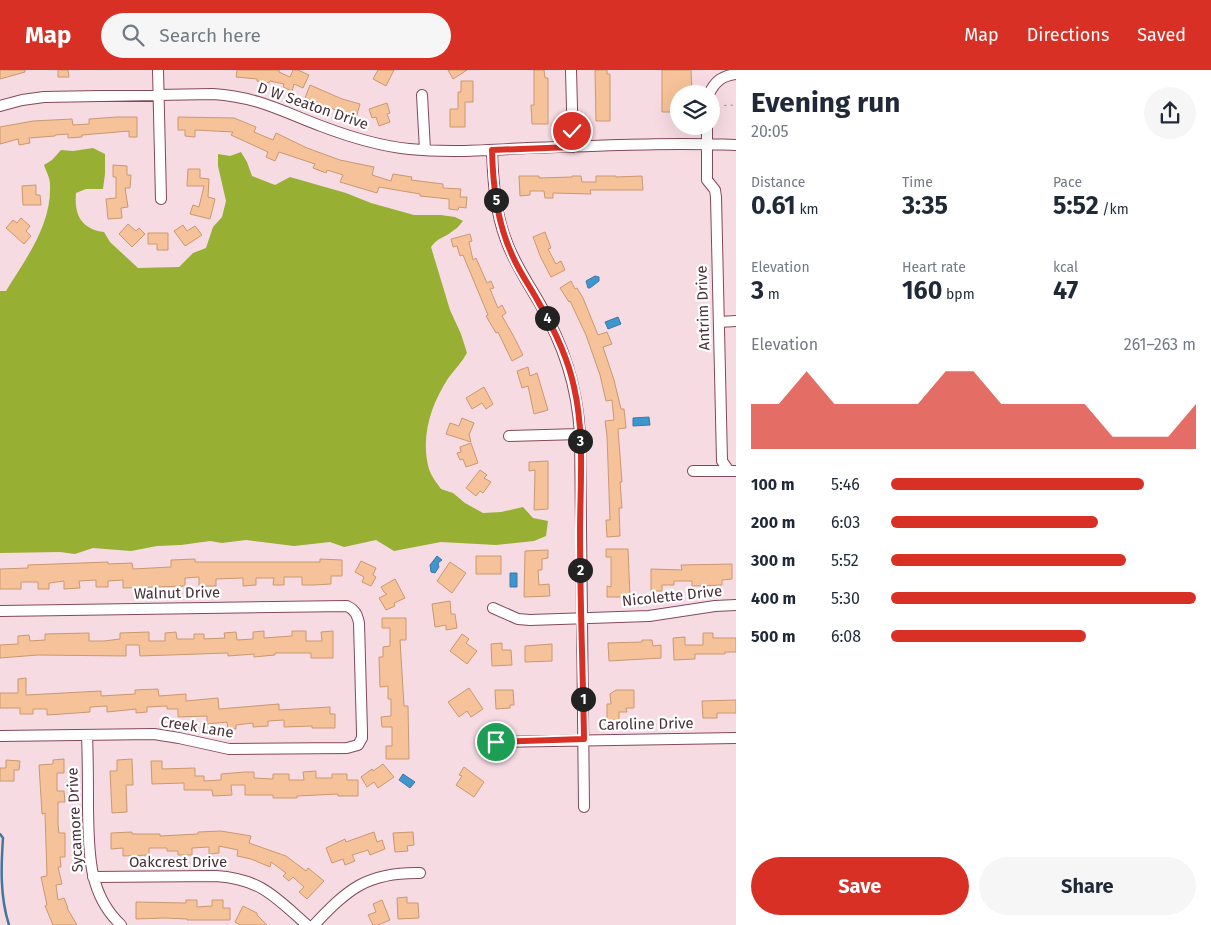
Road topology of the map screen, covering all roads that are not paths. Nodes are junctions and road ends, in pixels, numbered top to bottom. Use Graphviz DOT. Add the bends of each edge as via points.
graph roads {
  1 [pos="158,70"];
  2 [pos="572,70"];
  3 [pos="736,74"];
  4 [pos="713,85"];
  5 [pos="158,95"];
  6 [pos="422,95"];
  7 [pos="0,106"];
  8 [pos="706,135"];
  9 [pos="706,144"];
  10 [pos="736,146"];
  11 [pos="572,147"];
  12 [pos="425,150"];
  13 [pos="492,150"];
  14 [pos="161,200"];
  15 [pos="736,321"];
  16 [pos="719,322"];
  17 [pos="580,434"];
  18 [pos="509,436"];
  19 [pos="732,471"];
  20 [pos="693,472"];
  21 [pos="736,605"];
  22 [pos="493,608"];
  23 [pos="0,611"];
  24 [pos="581,618"];
  25 [pos="87,735"];
  26 [pos="0,736"];
  27 [pos="736,738"];
  28 [pos="584,739"];
  29 [pos="496,742"];
  30 [pos="358,745"];
  31 [pos="584,806"];
  32 [pos="420,873"];
  33 [pos="93,877"];
  34 [pos="121,925"];
  35 [pos="307,925"];
  36 [pos="314,925"];
  1 -- 5 [label="street"];
  2 -- 11 [label="street"];
  3 -- 4 [label="street" via="720,78"];
  5 -- 7 [label="street, D W Seaton Drive" via="44,97"];
  5 -- 12 [label="street, D W Seaton Drive" via="213,94 247,98 360,139"];
  5 -- 14 [label="street"];
  6 -- 12 [label="street"];
  8 -- 9 [label="street, Antrim Drive"];
  9 -- 10 [label="street, D W Seaton Drive"];
  9 -- 11 [label="street, D W Seaton Drive"];
  9 -- 16 [label="street, Antrim Drive" via="707,180 716,197"];
  11 -- 13 [label="street, D W Seaton Drive"];
  12 -- 13 [label="street, D W Seaton Drive"];
  13 -- 17 [label="street" via="497,210 503,232 570,370 578,404"];
  15 -- 16 [label="street"];
  16 -- 19 [label="street, Antrim Drive" via="722,461"];
  17 -- 18 [label="street"];
  17 -- 24 [label="street"];
  19 -- 20 [label="street"];
  21 -- 24 [label="street, Nicolette Drive" via="649,616"];
  22 -- 24 [label="street, Nicolette Drive" via="518,619"];
  23 -- 30 [label="street, Walnut Drive" via="347,606 354,609 359,623 362,738"];
  24 -- 28 [label="street"];
  25 -- 26 [label="street, Creek Lane"];
  25 -- 30 [label="street, Creek Lane" via="163,735 229,749 347,748"];
  25 -- 33 [label="street, Sycamore Drive" via="89,848"];
  27 -- 28 [label="street, Caroline Drive"];
  28 -- 29 [label="street, Caroline Drive"];
  28 -- 31 [label="street"];
  32 -- 36 [label="street" via="392,873 360,885 338,900"];
  33 -- 34 [label="street, Sycamore Drive" via="104,906"];
  33 -- 35 [label="street, Oakcrest Drive" via="236,878 263,889"];
}
